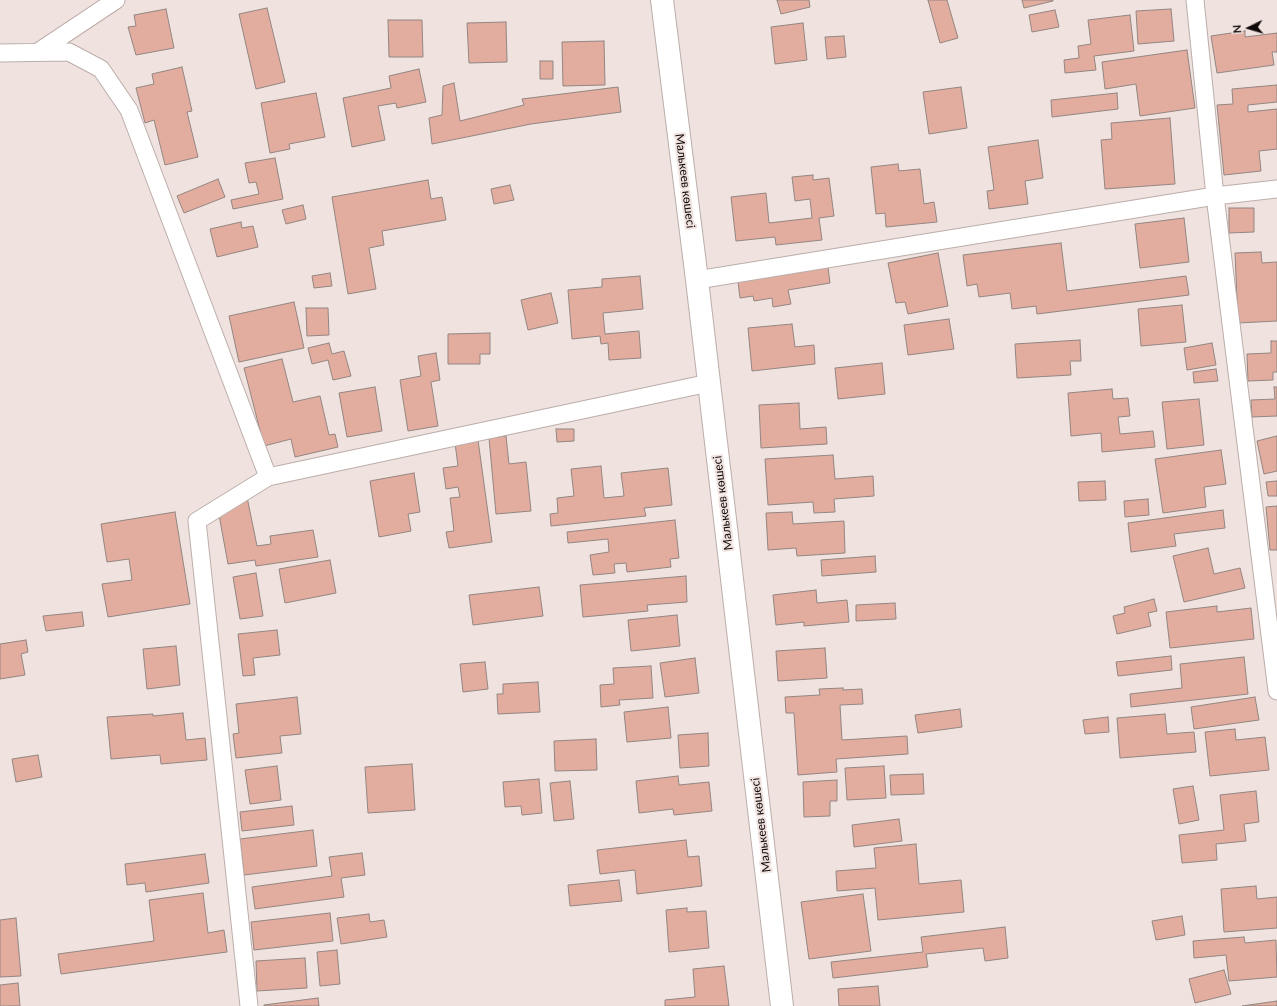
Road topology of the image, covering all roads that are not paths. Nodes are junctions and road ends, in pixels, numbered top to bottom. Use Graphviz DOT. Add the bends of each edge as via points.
graph roads {
  1 [pos="116,0"];
  2 [pos="662,0"];
  3 [pos="1195,0"];
  4 [pos="38,52"];
  5 [pos="0,53"];
  6 [pos="1277,189"];
  7 [pos="1215,196"];
  8 [pos="697,280"];
  9 [pos="709,382"];
  10 [pos="268,477"];
  11 [pos="1277,691"];
  12 [pos="249,1006"];
  13 [pos="782,1006"];
  1 -- 4 [label="street"];
  2 -- 8 [label="main road, Малькеев көшесі"];
  3 -- 7 [label="street"];
  4 -- 5 [label="street"];
  4 -- 10 [label="street" via="69,52 101,69 129,110"];
  6 -- 7 [label="street"];
  7 -- 8 [label="street"];
  7 -- 11 [label="street"];
  8 -- 9 [label="main road, Малькеев көшесі"];
  9 -- 10 [label="street"];
  9 -- 13 [label="main road, Малькеев көшесі"];
  10 -- 12 [label="street" via="197,521"];
}
